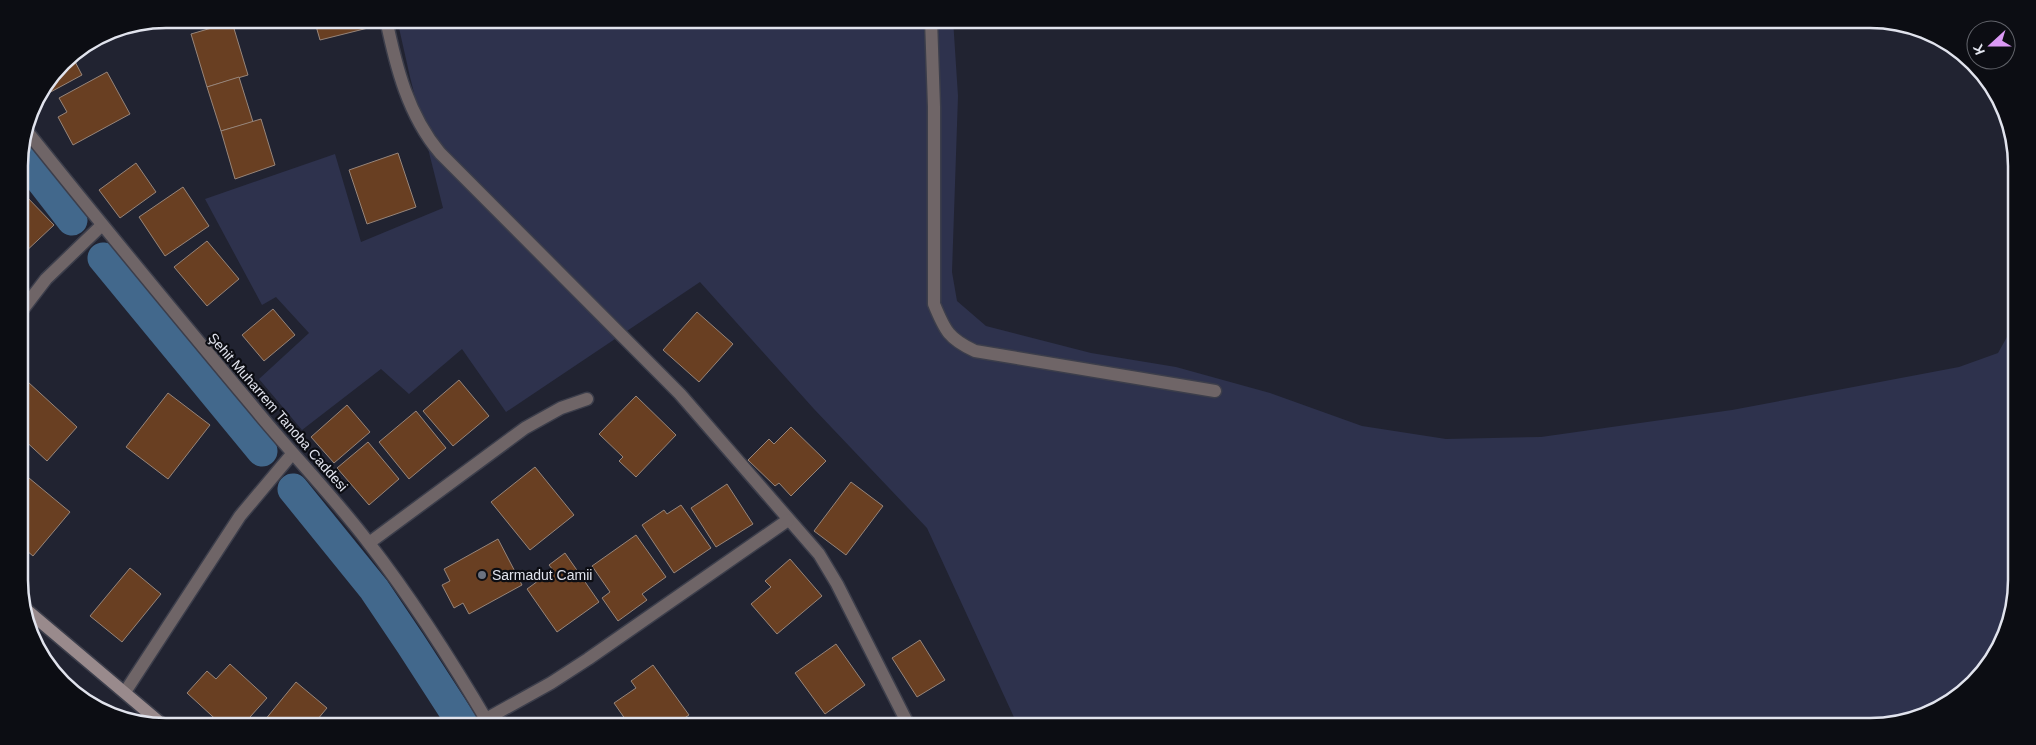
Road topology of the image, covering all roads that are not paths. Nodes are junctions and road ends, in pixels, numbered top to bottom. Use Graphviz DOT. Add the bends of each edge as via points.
graph roads {
  1 [pos="388,28"];
  2 [pos="931,28"];
  3 [pos="31,136"];
  4 [pos="102,225"];
  5 [pos="28,303"];
  6 [pos="1215,391"];
  7 [pos="587,399"];
  8 [pos="292,454"];
  9 [pos="788,520"];
  10 [pos="369,543"];
  11 [pos="32,615"];
  12 [pos="125,692"];
  13 [pos="153,717"];
  14 [pos="485,718"];
  15 [pos="496,718"];
  16 [pos="905,718"];
  1 -- 9 [label="street" via="406,94 426,137 674,387"];
  2 -- 6 [label="street" via="934,304 943,327 958,343 976,351"];
  3 -- 4 [label="street, Şehit Muharrem Tanoba Caddesi"];
  4 -- 5 [label="street" via="46,279"];
  4 -- 8 [label="street, Şehit Muharrem Tanoba Caddesi"];
  7 -- 10 [label="street" via="561,408 525,428"];
  8 -- 10 [label="street, Şehit Muharrem Tanoba Caddesi" via="336,501"];
  8 -- 12 [label="street" via="240,516"];
  9 -- 15 [label="street" via="588,659"];
  9 -- 16 [label="street" via="819,554 837,584"];
  10 -- 14 [label="street, Şehit Muharrem Tanoba Caddesi"];
  11 -- 12 [label="main road"];
  12 -- 13 [label="main road"];
}
